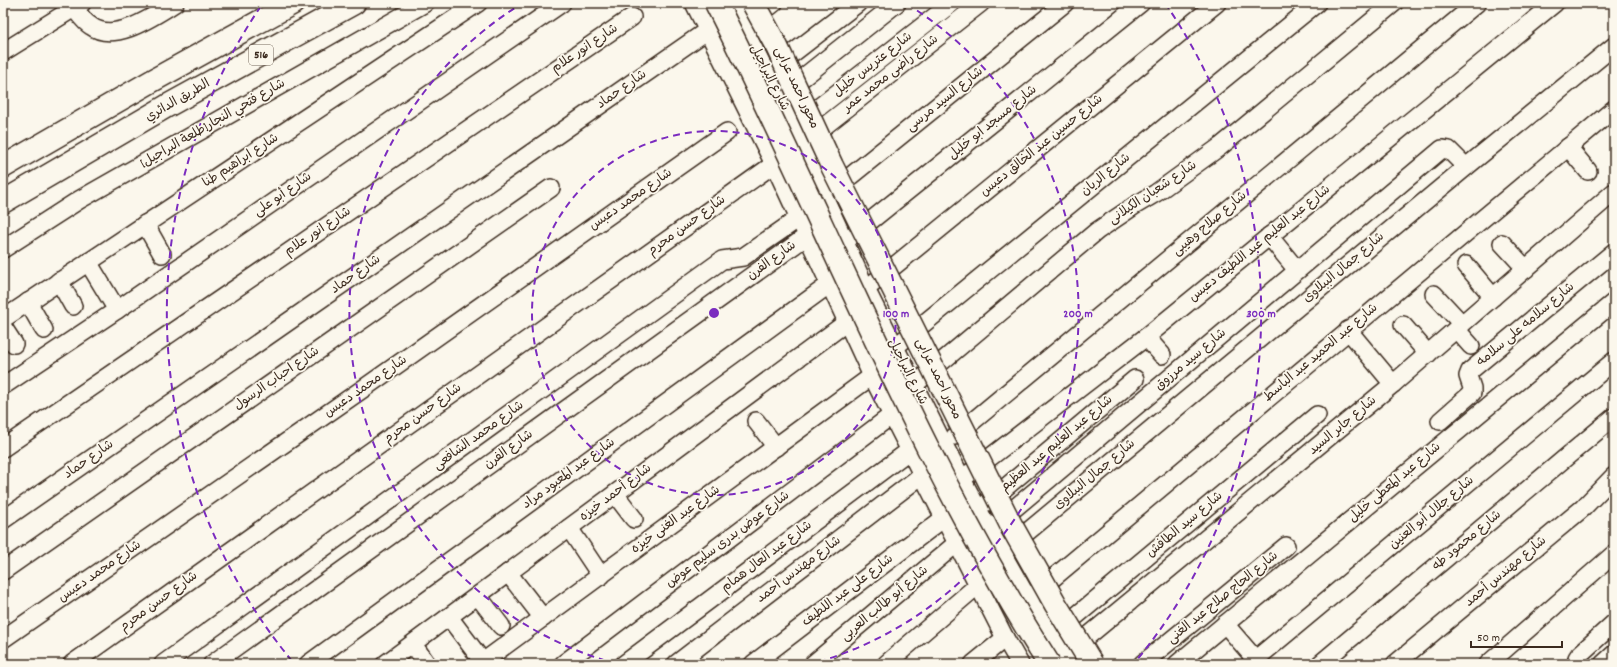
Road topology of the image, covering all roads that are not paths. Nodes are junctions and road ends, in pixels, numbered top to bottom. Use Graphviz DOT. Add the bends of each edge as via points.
graph roads {
  1 [pos="175,3"];
  2 [pos="293,3"];
  3 [pos="354,3"];
  4 [pos="425,3"];
  5 [pos="478,3"];
  6 [pos="562,3"];
  7 [pos="694,3"];
  8 [pos="716,3"];
  9 [pos="732,3"];
  10 [pos="753,3"];
  11 [pos="774,3"];
  12 [pos="858,3"];
  13 [pos="897,3"];
  14 [pos="952,3"];
  15 [pos="981,3"];
  16 [pos="1065,3"];
  17 [pos="1141,3"];
  18 [pos="1218,3"];
  19 [pos="1317,3"];
  20 [pos="1394,3"];
  21 [pos="1477,3"];
  22 [pos="1555,3"];
  23 [pos="78,6"];
  24 [pos="632,17"];
  25 [pos="744,27"];
  26 [pos="708,30"];
  27 [pos="1614,46"];
  28 [pos="3,52"];
  29 [pos="767,73"];
  30 [pos="779,96"];
  31 [pos="1614,109"];
  32 [pos="793,127"];
  33 [pos="727,132"];
  34 [pos="801,145"];
  35 [pos="1568,147"];
  36 [pos="774,164"];
  37 [pos="1466,166"];
  38 [pos="3,167"];
  39 [pos="1588,171"];
  40 [pos="551,188"];
  41 [pos="1614,192"];
  42 [pos="824,197"];
  43 [pos="3,202"];
  44 [pos="799,218"];
  45 [pos="145,224"];
  46 [pos="807,236"];
  47 [pos="1269,236"];
  48 [pos="844,242"];
  49 [pos="1502,243"];
  50 [pos="3,249"];
  51 [pos="1614,252"];
  52 [pos="162,254"];
  53 [pos="88,262"];
  54 [pos="1466,265"];
  55 [pos="1526,269"];
  56 [pos="1297,270"];
  57 [pos="59,282"];
  58 [pos="830,284"];
  59 [pos="866,288"];
  60 [pos="1434,294"];
  61 [pos="1493,297"];
  62 [pos="28,302"];
  63 [pos="1614,302"];
  64 [pos="73,306"];
  65 [pos="117,310"];
  66 [pos="3,319"];
  67 [pos="847,322"];
  68 [pos="1403,325"];
  69 [pos="3,327"];
  70 [pos="1459,327"];
  71 [pos="44,330"];
  72 [pos="1348,330"];
  73 [pos="1146,337"];
  74 [pos="14,344"];
  75 [pos="1471,346"];
  76 [pos="895,347"];
  77 [pos="1428,354"];
  78 [pos="1162,355"];
  79 [pos="1614,361"];
  80 [pos="872,376"];
  81 [pos="1134,379"];
  82 [pos="1393,384"];
  83 [pos="914,385"];
  84 [pos="3,386"];
  85 [pos="892,415"];
  86 [pos="1317,415"];
  87 [pos="1614,417"];
  88 [pos="756,421"];
  89 [pos="1440,421"];
  90 [pos="944,445"];
  91 [pos="776,447"];
  92 [pos="3,448"];
  93 [pos="910,450"];
  94 [pos="922,475"];
  95 [pos="1614,476"];
  96 [pos="962,479"];
  97 [pos="615,494"];
  98 [pos="979,510"];
  99 [pos="944,518"];
  100 [pos="634,519"];
  101 [pos="3,520"];
  102 [pos="569,528"];
  103 [pos="989,530"];
  104 [pos="1286,546"];
  105 [pos="959,547"];
  106 [pos="1002,553"];
  107 [pos="1614,554"];
  108 [pos="3,571"];
  109 [pos="508,573"];
  110 [pos="601,576"];
  111 [pos="978,585"];
  112 [pos="478,596"];
  113 [pos="1028,599"];
  114 [pos="449,617"];
  115 [pos="543,618"];
  116 [pos="1614,623"];
  117 [pos="1225,624"];
  118 [pos="501,626"];
  119 [pos="1052,636"];
  120 [pos="1005,638"];
  121 [pos="3,639"];
  122 [pos="413,644"];
  123 [pos="1614,654"];
  124 [pos="1060,662"];
  125 [pos="1253,662"];
  126 [pos="481,663"];
  127 [pos="72,664"];
  128 [pos="163,664"];
  129 [pos="212,664"];
  130 [pos="308,664"];
  131 [pos="386,664"];
  132 [pos="427,664"];
  133 [pos="563,664"];
  134 [pos="624,664"];
  135 [pos="676,664"];
  136 [pos="753,664"];
  137 [pos="814,664"];
  138 [pos="886,664"];
  139 [pos="973,664"];
  140 [pos="1019,664"];
  141 [pos="1092,664"];
  142 [pos="1142,664"];
  143 [pos="1177,664"];
  144 [pos="1320,664"];
  145 [pos="1395,664"];
  146 [pos="1488,664"];
  147 [pos="1578,664"];
  148 [pos="1603,664"];
  1 -- 23 [label="street" via="136,26 108,31 99,31 91,27"];
  2 -- 38 [label="highway, 516"];
  3 -- 43 [label="highway, الطريق الدائري / 516" via="167,106"];
  4 -- 50 [label="street, شارع فتحي النجار[طلعة البراجيل]" via="79,200"];
  5 -- 45 [label="street, شارع ابراهيم طنا"];
  6 -- 65 [label="street, شارع أبو على"];
  7 -- 26 [label="street"];
  8 -- 124 [label="highway, bridge" via="927,448 995,573"];
  9 -- 25 [label="street, شارع البراجيل"];
  10 -- 141 [label="highway, محور احمد عرابى, bridge" via="777,47 832,166 1011,525"];
  11 -- 25 [label="street"];
  12 -- 29 [label="street"];
  13 -- 30 [label="street"];
  14 -- 32 [label="street, شارع عتريس خليل"];
  15 -- 34 [label="street, شارع راضى محمد عمر"];
  16 -- 42 [label="street, شارع السيد مرسى"];
  17 -- 48 [label="street, شارع مسجد ابو خليل"];
  18 -- 59 [label="street, شارع حسين عبد الخالق دعبس"];
  19 -- 76 [label="street, شارع الريان"];
  20 -- 83 [label="street, شارع شعبان الكيلانى" via="1221,146 1156,194 1097,231"];
  21 -- 90 [label="street, شارع صلاح وهيبى"];
  22 -- 47 [label="street, شارع عبد العليم عبد اللطيف دعبس"];
  23 -- 28 [label="street"];
  24 -- 92 [label="street, شارع انور علام"];
  25 -- 29 [label="street, شارع البراجيل"];
  26 -- 36 [label="street"];
  26 -- 101 [label="street, شارع حماد"];
  27 -- 37 [label="street, شارع جمال الببلاوى"];
  29 -- 30 [label="street, شارع البراجيل"];
  30 -- 32 [label="street, شارع البراجيل"];
  31 -- 35 [label="street, شارع عبد الحميد عبد الباسط"];
  32 -- 34 [label="street, شارع البراجيل"];
  33 -- 121 [label="street, شارع محمد دعبس"];
  34 -- 42 [label="street, شارع البراجيل"];
  35 -- 39 [label="street"];
  35 -- 72 [label="street, شارع عبد الحميد عبد الباسط"];
  36 -- 44 [label="street"];
  36 -- 127 [label="street, شارع حسن محرم"];
  37 -- 56 [label="street, شارع سيد مرزوق" via="1445,148"];
  37 -- 106 [label="street, شارع جمال الببلاوى"];
  40 -- 108 [label="street, شارع احباب الرسول"];
  41 -- 55 [label="street, شارع جابر السيد"];
  42 -- 48 [label="street, شارع البراجيل"];
  44 -- 46 [label="street"];
  44 -- 128 [label="street, شارع محمد الشافعى" via="743,257 722,260"];
  45 -- 52 [label="street"];
  45 -- 53 [label="street, شارع ابراهيم طنا"];
  46 -- 58 [label="street"];
  46 -- 129 [label="street, شارع الفرن"];
  47 -- 56 [label="street"];
  47 -- 73 [label="street, شارع عبد العليم عبد اللطيف دعبس"];
  48 -- 59 [label="street, شارع البراجيل"];
  49 -- 55 [label="street"];
  51 -- 89 [label="street, شارع سلامه على سلامه" via="1470,370 1468,376 1472,393"];
  53 -- 57 [label="street, شارع ابراهيم طنا"];
  53 -- 65 [label="street"];
  54 -- 61 [label="street"];
  55 -- 61 [label="street, شارع جابر السيد"];
  56 -- 103 [label="street, شارع سيد مرزوق"];
  57 -- 62 [label="street, شارع ابراهيم طنا"];
  57 -- 64 [label="street"];
  58 -- 67 [label="street"];
  58 -- 130 [label="street, شارع عبد المعبود مراد"];
  59 -- 76 [label="street, شارع البراجيل"];
  60 -- 70 [label="street"];
  61 -- 70 [label="street, شارع جابر السيد"];
  62 -- 66 [label="street, شارع ابراهيم طنا"];
  62 -- 71 [label="street"];
  63 -- 117 [label="street, شارع عبد المعطى خليل"];
  65 -- 84 [label="street, شارع أبو على"];
  67 -- 80 [label="street"];
  67 -- 97 [label="street, شارع أحمد خيزه"];
  68 -- 77 [label="street"];
  69 -- 74 [label="street"];
  70 -- 75 [label="street"];
  70 -- 77 [label="street, شارع جابر السيد"];
  72 -- 82 [label="street"];
  72 -- 113 [label="street, شارع عبد الحميد عبد الباسط"];
  73 -- 78 [label="street"];
  73 -- 96 [label="street, شارع عبد العليم عبد اللطيف دعبس"];
  76 -- 83 [label="street, شارع البراجيل"];
  77 -- 82 [label="street, شارع جابر السيد"];
  79 -- 125 [label="street, شارع جلال أبو العنين"];
  80 -- 85 [label="street"];
  80 -- 91 [label="street, شارع عبد الغنى خيزه"];
  81 -- 98 [label="street, شارع عبد العليم عبد العظيم"];
  82 -- 124 [label="street, شارع جابر السيد"];
  83 -- 90 [label="street, شارع البراجيل"];
  85 -- 93 [label="street"];
  85 -- 133 [label="street, شارع عوض بدرى سليم عوض"];
  86 -- 119 [label="street, شارع سيد الطافش"];
  87 -- 144 [label="street, شارع محمود طه"];
  88 -- 91 [label="street"];
  90 -- 96 [label="street, شارع البراجيل"];
  91 -- 110 [label="street, شارع عبد الغنى خيزه"];
  93 -- 94 [label="street"];
  93 -- 134 [label="street, شارع عبد العال همام"];
  94 -- 99 [label="street"];
  94 -- 135 [label="street, شارع مهندس أحمد"];
  95 -- 145 [label="street, شارع مهندس أحمد" via="1582,508"];
  96 -- 98 [label="street, شارع البراجيل"];
  97 -- 100 [label="street"];
  97 -- 102 [label="street, شارع أحمد خيزه"];
  98 -- 103 [label="street, شارع البراجيل"];
  99 -- 105 [label="street"];
  99 -- 136 [label="street, شارع على عبد اللطيف"];
  102 -- 109 [label="street, شارع أحمد خيزه"];
  102 -- 110 [label="street"];
  103 -- 105 [label="street, شارع سيد مرزوق"];
  103 -- 106 [label="street, شارع البراجيل"];
  104 -- 142 [label="street, شارع الحاج صلاح عبد الغنى"];
  105 -- 111 [label="street"];
  105 -- 137 [label="street, شارع أبو طالب العربى"];
  106 -- 113 [label="street, شارع البراجيل"];
  107 -- 146 [label="street"];
  109 -- 112 [label="street, شارع أحمد خيزه"];
  109 -- 115 [label="street"];
  110 -- 115 [label="street, شارع عبد الغنى خيزه"];
  111 -- 120 [label="street"];
  111 -- 138 [label="street"];
  112 -- 114 [label="street, شارع أحمد خيزه"];
  112 -- 118 [label="street"];
  113 -- 119 [label="street, شارع البراجيل"];
  114 -- 122 [label="street, شارع أحمد خيزه"];
  114 -- 126 [label="street"];
  115 -- 126 [label="street, شارع عبد الغنى خيزه"];
  116 -- 147 [label="street" via="1579,655"];
  117 -- 125 [label="street"];
  117 -- 143 [label="street, شارع عبد المعطى خليل"];
  119 -- 124 [label="street, شارع البراجيل"];
  120 -- 139 [label="street"];
  120 -- 140 [label="street"];
  122 -- 131 [label="street, شارع أحمد خيزه"];
  122 -- 132 [label="street"];
  123 -- 148 [label="street"];
}
